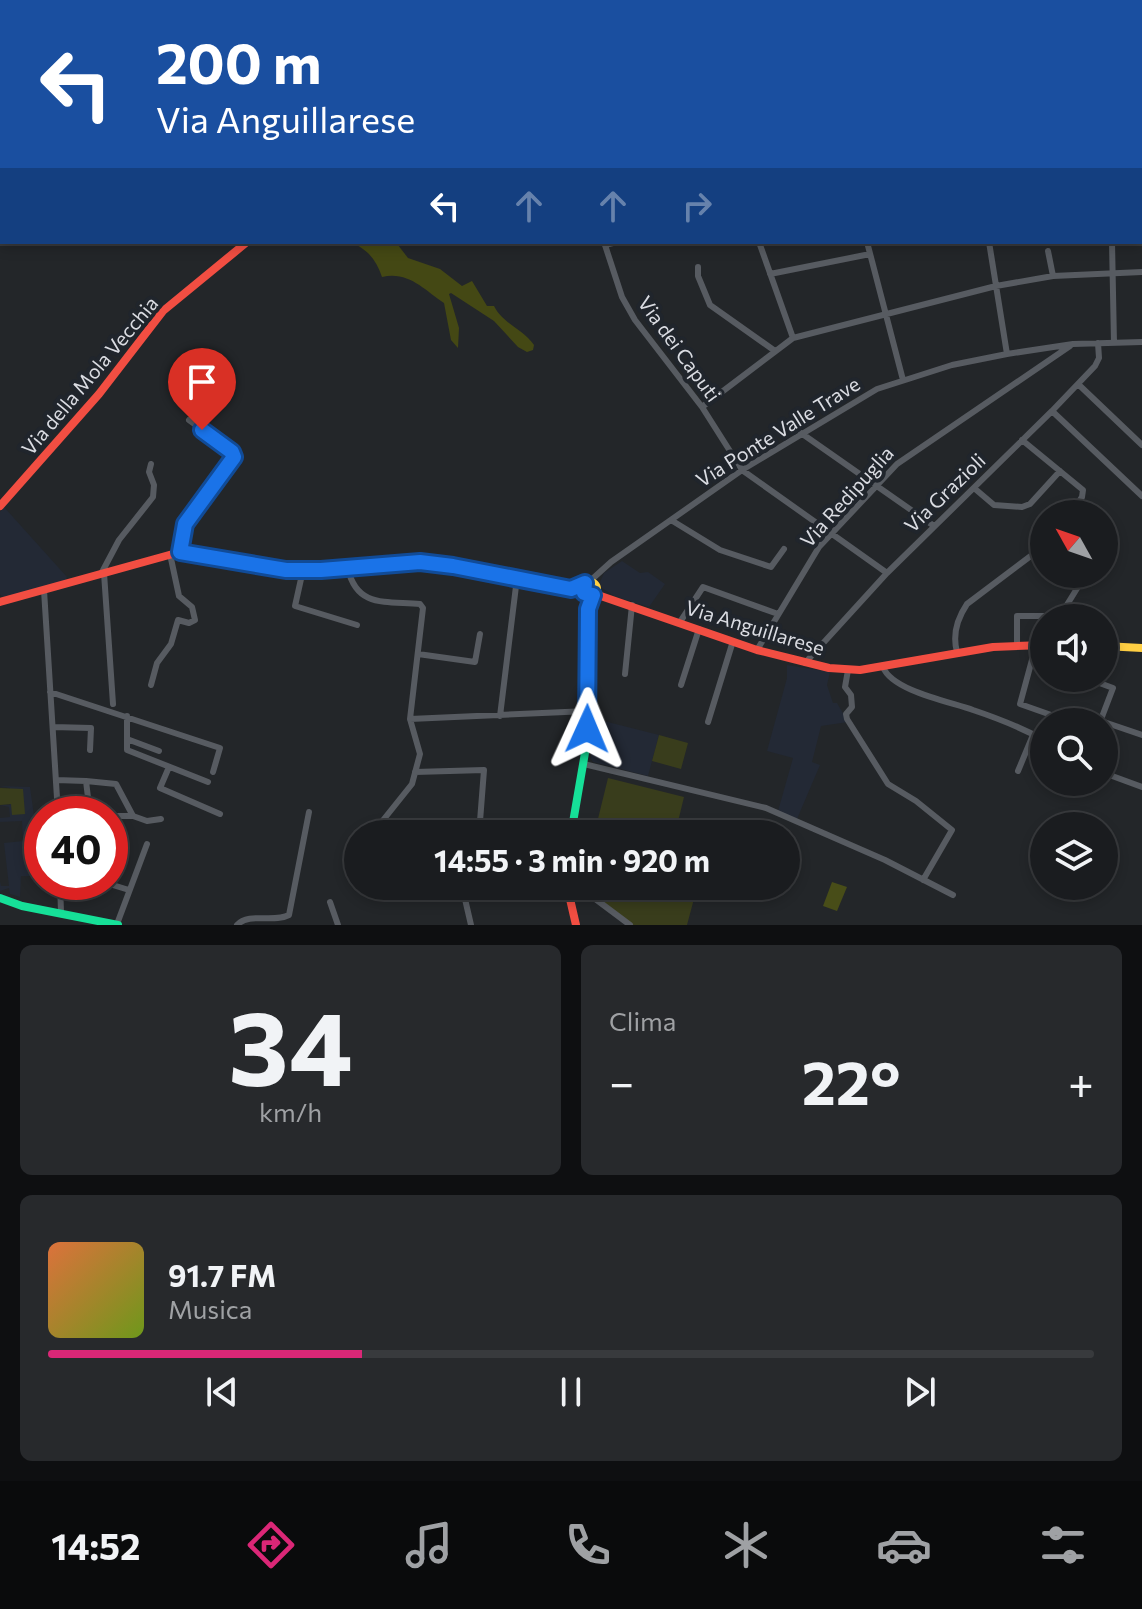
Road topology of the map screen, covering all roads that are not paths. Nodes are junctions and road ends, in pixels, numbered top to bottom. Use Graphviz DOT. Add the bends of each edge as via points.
graph roads {
  1 [pos="59,0"];
  2 [pos="72,0"];
  3 [pos="245,244"];
  4 [pos="604,244"];
  5 [pos="760,244"];
  6 [pos="868,244"];
  7 [pos="989,244"];
  8 [pos="1112,244"];
  9 [pos="1048,251"];
  10 [pos="870,254"];
  11 [pos="698,267"];
  12 [pos="1113,272"];
  13 [pos="1142,272"];
  14 [pos="770,274"];
  15 [pos="1053,276"];
  16 [pos="996,286"];
  17 [pos="886,314"];
  18 [pos="793,338"];
  19 [pos="1142,342"];
  20 [pos="1089,343"];
  21 [pos="1098,343"];
  22 [pos="1114,343"];
  23 [pos="1073,344"];
  24 [pos="775,351"];
  25 [pos="1007,354"];
  26 [pos="1099,358"];
  27 [pos="903,380"];
  28 [pos="1078,384"];
  29 [pos="702,407"];
  30 [pos="1052,411"];
  31 [pos="189,420"];
  32 [pos="801,433"];
  33 [pos="1022,440"];
  34 [pos="1142,445"];
  35 [pos="151,464"];
  36 [pos="742,470"];
  37 [pos="1060,471"];
  38 [pos="876,485"];
  39 [pos="974,488"];
  40 [pos="1142,496"];
  41 [pos="1079,500"];
  42 [pos="0,506"];
  43 [pos="671,520"];
  44 [pos="934,526"];
  45 [pos="831,533"];
  46 [pos="784,549"];
  47 [pos="175,553"];
  48 [pos="1030,557"];
  49 [pos="348,569"];
  50 [pos="303,570"];
  51 [pos="102,573"];
  52 [pos="887,573"];
  53 [pos="517,578"];
  54 [pos="1077,588"];
  55 [pos="44,590"];
  56 [pos="592,590"];
  57 [pos="0,602"];
  58 [pos="632,605"];
  59 [pos="778,614"];
  60 [pos="680,622"];
  61 [pos="357,625"];
  62 [pos="699,629"];
  63 [pos="480,634"];
  64 [pos="733,641"];
  65 [pos="1030,645"];
  66 [pos="1017,646"];
  67 [pos="1118,647"];
  68 [pos="1142,648"];
  69 [pos="757,650"];
  70 [pos="957,652"];
  71 [pos="418,654"];
  72 [pos="805,663"];
  73 [pos="1030,666"];
  74 [pos="883,667"];
  75 [pos="848,670"];
  76 [pos="625,674"];
  77 [pos="151,685"];
  78 [pos="681,685"];
  79 [pos="50,692"];
  80 [pos="113,704"];
  81 [pos="1031,708"];
  82 [pos="588,711"];
  83 [pos="127,716"];
  84 [pos="500,716"];
  85 [pos="410,719"];
  86 [pos="708,722"];
  87 [pos="53,727"];
  88 [pos="1118,727"];
  89 [pos="1030,734"];
  90 [pos="1142,735"];
  91 [pos="127,739"];
  92 [pos="1030,742"];
  93 [pos="90,750"];
  94 [pos="159,751"];
  95 [pos="584,764"];
  96 [pos="169,767"];
  97 [pos="1018,771"];
  98 [pos="213,772"];
  99 [pos="415,772"];
  100 [pos="1118,777"];
  101 [pos="56,780"];
  102 [pos="86,781"];
  103 [pos="208,782"];
  104 [pos="1142,787"];
  105 [pos="57,796"];
  106 [pos="88,796"];
  107 [pos="309,812"];
  108 [pos="220,814"];
  109 [pos="128,816"];
  110 [pos="133,816"];
  111 [pos="161,819"];
  112 [pos="382,820"];
  113 [pos="480,820"];
  114 [pos="574,820"];
  115 [pos="147,844"];
  116 [pos="923,880"];
  117 [pos="129,890"];
  118 [pos="953,895"];
  119 [pos="0,898"];
  120 [pos="61,900"];
  121 [pos="465,900"];
  122 [pos="570,900"];
  123 [pos="597,900"];
  124 [pos="330,902"];
  125 [pos="61,912"];
  126 [pos="113,924"];
  127 [pos="237,925"];
  128 [pos="338,925"];
  129 [pos="471,925"];
  130 [pos="576,925"];
  131 [pos="630,925"];
  1 -- 2 [label="street"];
  3 -- 42 [label="main road, Via della Mola Vecchia" via="163,311"];
  4 -- 29 [label="street, Via dei Caputi" via="635,320"];
  5 -- 14 [label="street"];
  6 -- 10 [label="street"];
  7 -- 16 [label="street"];
  8 -- 12 [label="street"];
  9 -- 15 [label="street"];
  10 -- 14 [label="street"];
  10 -- 17 [label="street"];
  11 -- 24 [label="street" via="710,305"];
  12 -- 13 [label="street"];
  12 -- 15 [label="street"];
  12 -- 22 [label="street"];
  14 -- 18 [label="street"];
  15 -- 16 [label="street"];
  16 -- 17 [label="street"];
  16 -- 25 [label="street"];
  17 -- 18 [label="street"];
  17 -- 27 [label="street"];
  18 -- 24 [label="street"];
  19 -- 22 [label="street, Via Ponte Valle Trave"];
  20 -- 21 [label="street, Via Ponte Valle Trave"];
  20 -- 23 [label="street, Via Ponte Valle Trave"];
  20 -- 26 [label="street"];
  21 -- 22 [label="street, Via Ponte Valle Trave"];
  21 -- 26 [label="street"];
  23 -- 25 [label="street, Via Ponte Valle Trave"];
  23 -- 38 [label="street, Via Redipuglia" via="907,455"];
  24 -- 29 [label="street"];
  25 -- 27 [label="street, Via Ponte Valle Trave"];
  26 -- 28 [label="street, Via Grazioli"];
  27 -- 32 [label="street, Via Ponte Valle Trave" via="853,401"];
  28 -- 30 [label="street, Via Grazioli"];
  28 -- 34 [label="street"];
  29 -- 36 [label="street, Via dei Caputi"];
  30 -- 33 [label="street, Via Grazioli"];
  30 -- 40 [label="street"];
  31 -- 47 [label="street" via="234,457 185,524"];
  32 -- 36 [label="street, Via Ponte Valle Trave"];
  32 -- 38 [label="street"];
  33 -- 37 [label="street"];
  33 -- 39 [label="street, Via Grazioli"];
  35 -- 51 [label="street" via="153,497 119,540"];
  36 -- 43 [label="street, Via Ponte Valle Trave"];
  36 -- 45 [label="street"];
  37 -- 39 [label="street" via="1022,507 997,506"];
  37 -- 41 [label="street" via="1083,492"];
  38 -- 44 [label="street"];
  38 -- 45 [label="street, Via Redipuglia"];
  39 -- 44 [label="street, Via Grazioli"];
  43 -- 46 [label="street" via="720,550 771,567"];
  43 -- 56 [label="street, Via Ponte Valle Trave"];
  44 -- 52 [label="street, Via Grazioli"];
  45 -- 52 [label="street"];
  45 -- 59 [label="street, Via Redipuglia"];
  47 -- 50 [label="main road, Via Anguillarese"];
  47 -- 51 [label="main road, Via Anguillarese"];
  47 -- 77 [label="street" via="179,596 195,614 193,622 178,620"];
  48 -- 70 [label="street" via="967,604 956,628"];
  49 -- 50 [label="main road, Via Anguillarese"];
  49 -- 53 [label="main road, Via Anguillarese" via="420,562"];
  49 -- 71 [label="street" via="365,598 422,606"];
  50 -- 61 [label="street" via="294,605"];
  51 -- 55 [label="main road, Via Anguillarese"];
  51 -- 80 [label="street"];
  52 -- 72 [label="street, Via Grazioli"];
  53 -- 56 [label="main road, Via Anguillarese"];
  53 -- 84 [label="street"];
  54 -- 66 [label="street" via="1060,616 1017,616"];
  55 -- 57 [label="main road, Via Anguillarese"];
  55 -- 79 [label="street"];
  56 -- 58 [label="main road, Via Anguillarese"];
  56 -- 82 [label="main road"];
  58 -- 60 [label="main road, Via Anguillarese"];
  58 -- 76 [label="street"];
  59 -- 60 [label="street" via="703,587"];
  59 -- 69 [label="street, Via Redipuglia"];
  60 -- 62 [label="main road, Via Anguillarese"];
  62 -- 64 [label="main road, Via Anguillarese"];
  62 -- 78 [label="street"];
  63 -- 71 [label="street" via="475,662"];
  64 -- 69 [label="main road, Via Anguillarese"];
  64 -- 86 [label="street"];
  65 -- 66 [label="main road, Via Anguillarese"];
  66 -- 70 [label="main road, Via Anguillarese"];
  67 -- 68 [label="main road"];
  69 -- 72 [label="main road, Via Anguillarese"];
  70 -- 74 [label="main road, Via Anguillarese"];
  71 -- 85 [label="street"];
  72 -- 75 [label="main road, Via Anguillarese"];
  73 -- 81 [label="street" via="1020,704"];
  74 -- 75 [label="main road, Via Anguillarese"];
  74 -- 89 [label="street" via="907,688"];
  75 -- 116 [label="street" via="845,687 852,707 847,719 885,781 952,830"];
  79 -- 83 [label="street"];
  79 -- 87 [label="street"];
  82 -- 84 [label="street"];
  82 -- 95 [label="main road"];
  83 -- 91 [label="street"];
  83 -- 98 [label="street" via="220,748"];
  84 -- 85 [label="street"];
  85 -- 99 [label="street" via="420,754"];
  87 -- 93 [label="street" via="91,728"];
  87 -- 101 [label="street"];
  88 -- 90 [label="street"];
  91 -- 94 [label="street"];
  91 -- 96 [label="street" via="127,750"];
  92 -- 97 [label="street"];
  95 -- 114 [label="main road"];
  95 -- 116 [label="street" via="766,808"];
  96 -- 103 [label="street"];
  96 -- 108 [label="street" via="160,788"];
  99 -- 112 [label="street"];
  99 -- 113 [label="street" via="485,771"];
  100 -- 104 [label="street"];
  101 -- 102 [label="street"];
  101 -- 105 [label="street"];
  102 -- 106 [label="street"];
  102 -- 110 [label="street" via="116,784"];
  107 -- 127 [label="street" via="289,915 244,919"];
  109 -- 110 [label="street"];
  110 -- 111 [label="street"];
  115 -- 117 [label="street"];
  116 -- 118 [label="street"];
  117 -- 126 [label="street"];
  119 -- 125 [label="main road"];
  120 -- 125 [label="street"];
  121 -- 129 [label="street"];
  122 -- 130 [label="main road"];
  123 -- 131 [label="street"];
  124 -- 128 [label="street"];
  125 -- 126 [label="main road"];
}
